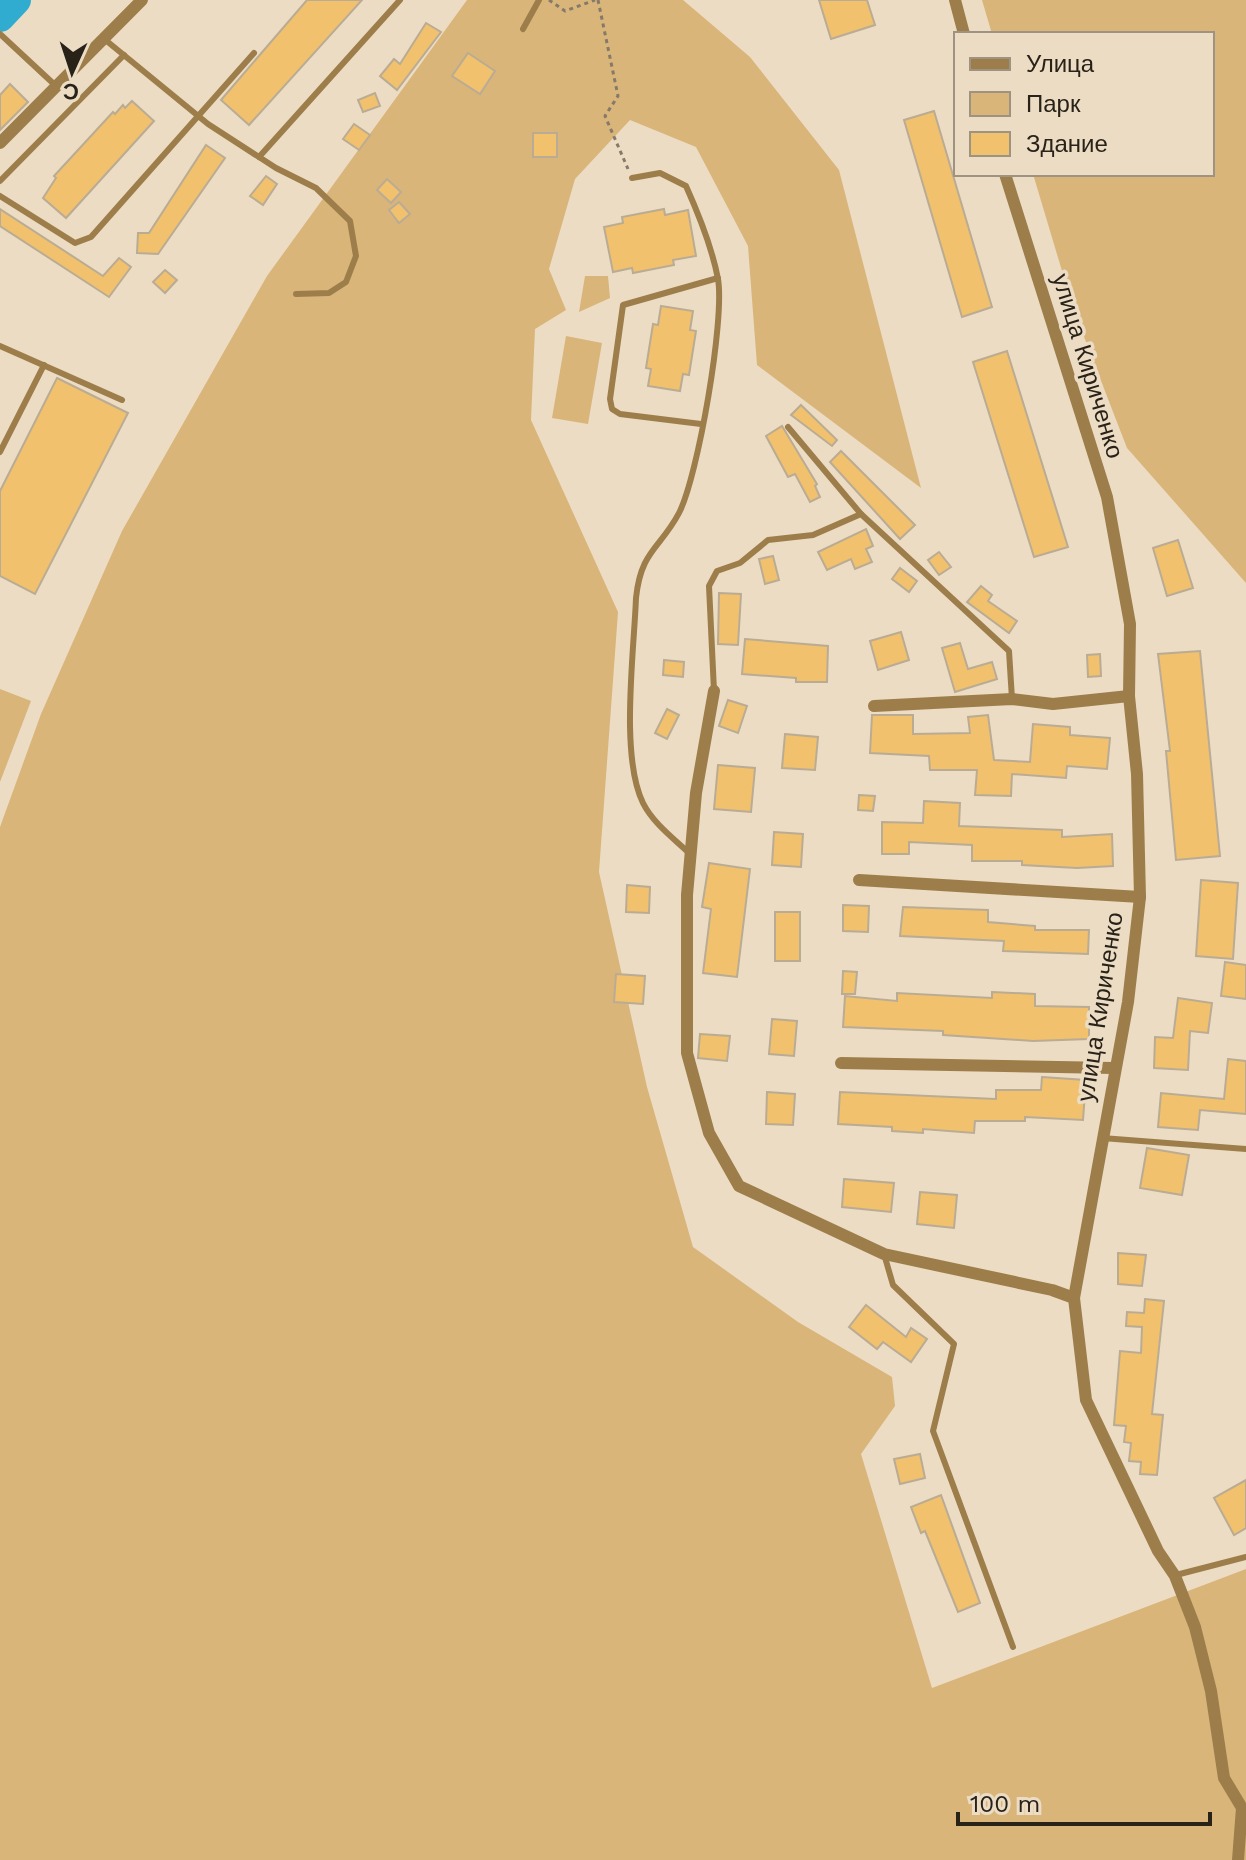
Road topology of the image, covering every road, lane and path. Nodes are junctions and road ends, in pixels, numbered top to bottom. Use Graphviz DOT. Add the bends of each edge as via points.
graph roads {
  1 [pos="142,0"];
  2 [pos="400,0"];
  3 [pos="539,0"];
  4 [pos="549,0"];
  5 [pos="597,0"];
  6 [pos="955,0"];
  7 [pos="523,29"];
  8 [pos="963,32"];
  9 [pos="0,34"];
  10 [pos="103,38"];
  11 [pos="254,53"];
  12 [pos="124,55"];
  13 [pos="56,86"];
  14 [pos="198,116"];
  15 [pos="0,143"];
  16 [pos="259,157"];
  17 [pos="1006,176"];
  18 [pos="632,178"];
  19 [pos="0,181"];
  20 [pos="0,196"];
  21 [pos="718,278"];
  22 [pos="296,294"];
  23 [pos="0,346"];
  24 [pos="44,365"];
  25 [pos="122,400"];
  26 [pos="701,424"];
  27 [pos="788,427"];
  28 [pos="0,452"];
  29 [pos="861,514"];
  30 [pos="714,691"];
  31 [pos="1129,696"];
  32 [pos="1012,699"];
  33 [pos="874,706"];
  34 [pos="691,854"];
  35 [pos="859,880"];
  36 [pos="1140,897"];
  37 [pos="841,1063"];
  38 [pos="1113,1068"];
  39 [pos="1101,1138"];
  40 [pos="1246,1149"];
  41 [pos="884,1254"];
  42 [pos="1074,1298"];
  43 [pos="1246,1557"];
  44 [pos="1175,1576"];
  45 [pos="1013,1647"];
  46 [pos="1238,1860"];
  1 -- 10 [label="street"];
  2 -- 16 [label="lane"];
  3 -- 7 [label="lane"];
  4 -- 5 [label="path" via="565,11"];
  5 -- 18 [label="path" via="618,96 605,116"];
  6 -- 8 [label="street"];
  9 -- 13 [label="lane"];
  10 -- 12 [label="lane"];
  10 -- 13 [label="street"];
  11 -- 14 [label="lane"];
  12 -- 14 [label="lane"];
  12 -- 19 [label="lane"];
  13 -- 15 [label="street"];
  14 -- 16 [label="lane"];
  14 -- 20 [label="lane" via="91,237 75,243"];
  16 -- 22 [label="lane" via="316,188 350,221 356,256 346,282 329,293"];
  17 -- 31 [label="street, улица Кириченко" via="1107,497 1130,624"];
  18 -- 21 [label="lane" via="660,173 686,186"];
  21 -- 26 [label="lane" via="720,319"];
  21 -- 26 [label="lane" via="623,305 610,399 620,414"];
  23 -- 24 [label="lane"];
  24 -- 25 [label="lane"];
  24 -- 28 [label="lane"];
  26 -- 34 [label="lane" via="691,483 678,514 639,574 631,765 643,803"];
  27 -- 29 [label="lane"];
  29 -- 30 [label="lane" via="813,535 768,540 740,563 717,571 709,586"];
  29 -- 32 [label="lane" via="1009,651"];
  30 -- 34 [label="street"];
  31 -- 32 [label="street" via="1053,704"];
  31 -- 36 [label="street, улица Кириченко"];
  32 -- 33 [label="street"];
  34 -- 41 [label="street" via="687,1053 709,1133 739,1186"];
  35 -- 36 [label="street"];
  36 -- 38 [label="street, улица Кириченко" via="1128,1002"];
  37 -- 38 [label="street"];
  38 -- 39 [label="street, улица Кириченко"];
  39 -- 40 [label="lane"];
  39 -- 42 [label="street, улица Кириченко"];
  41 -- 42 [label="street"];
  41 -- 45 [label="lane" via="893,1285 954,1344 933,1431"];
  42 -- 44 [label="street, улица Кириченко" via="1086,1400"];
  43 -- 44 [label="lane"];
  44 -- 46 [label="street, улица Кириченко" via="1211,1691 1224,1778 1242,1808"];
}
